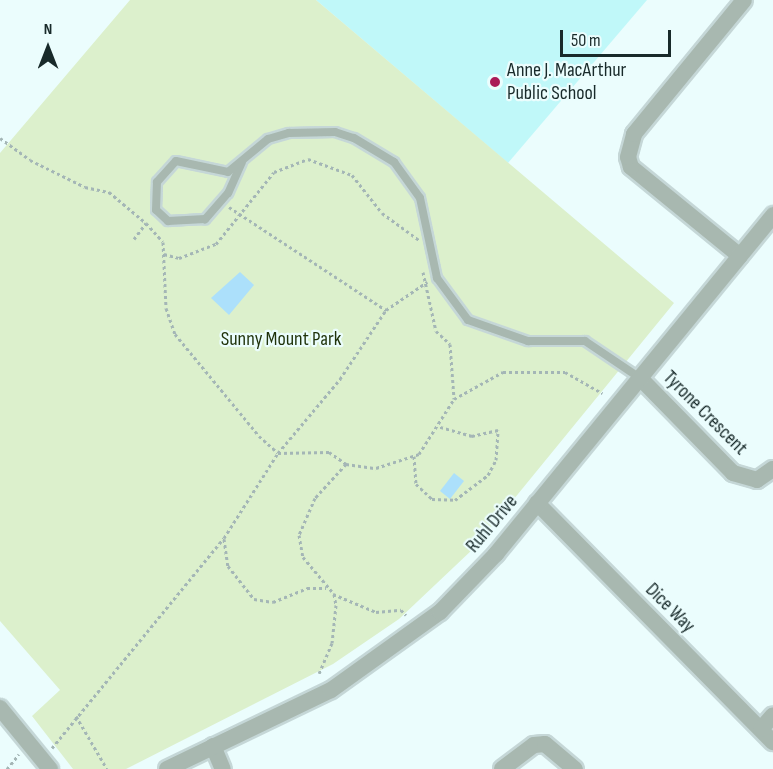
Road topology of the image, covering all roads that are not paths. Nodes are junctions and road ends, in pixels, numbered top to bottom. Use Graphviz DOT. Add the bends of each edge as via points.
graph roads {
  1 [pos="744,0"];
  2 [pos="242,162"];
  3 [pos="773,215"];
  4 [pos="740,256"];
  5 [pos="640,378"];
  6 [pos="773,469"];
  7 [pos="537,503"];
  8 [pos="0,708"];
  9 [pos="773,715"];
  10 [pos="767,736"];
  11 [pos="213,746"];
  12 [pos="46,764"];
  13 [pos="167,769"];
  14 [pos="223,769"];
  15 [pos="502,769"];
  16 [pos="575,769"];
  1 -- 4 [label="street" via="634,134 628,157 631,167"];
  2 -- 2 [label="lane" via="221,202 205,219 179,223 161,216 154,191 176,161 228,172"];
  2 -- 5 [label="lane" via="268,139 310,130 335,132 379,152 420,198 437,278 458,310 492,332 528,341 585,340"];
  3 -- 4 [label="street, Ruhl Drive"];
  4 -- 5 [label="street, Ruhl Drive"];
  5 -- 6 [label="street, Tyrone Crescent" via="733,473 757,480"];
  5 -- 7 [label="street, Ruhl Drive"];
  7 -- 10 [label="street, Dice Way"];
  7 -- 11 [label="street, Ruhl Drive" via="496,554 421,628 331,690"];
  8 -- 12 [label="street"];
  9 -- 10 [label="street"];
  11 -- 13 [label="street, Ruhl Drive"];
  11 -- 14 [label="street"];
  15 -- 16 [label="street" via="534,745 545,744"];
}
